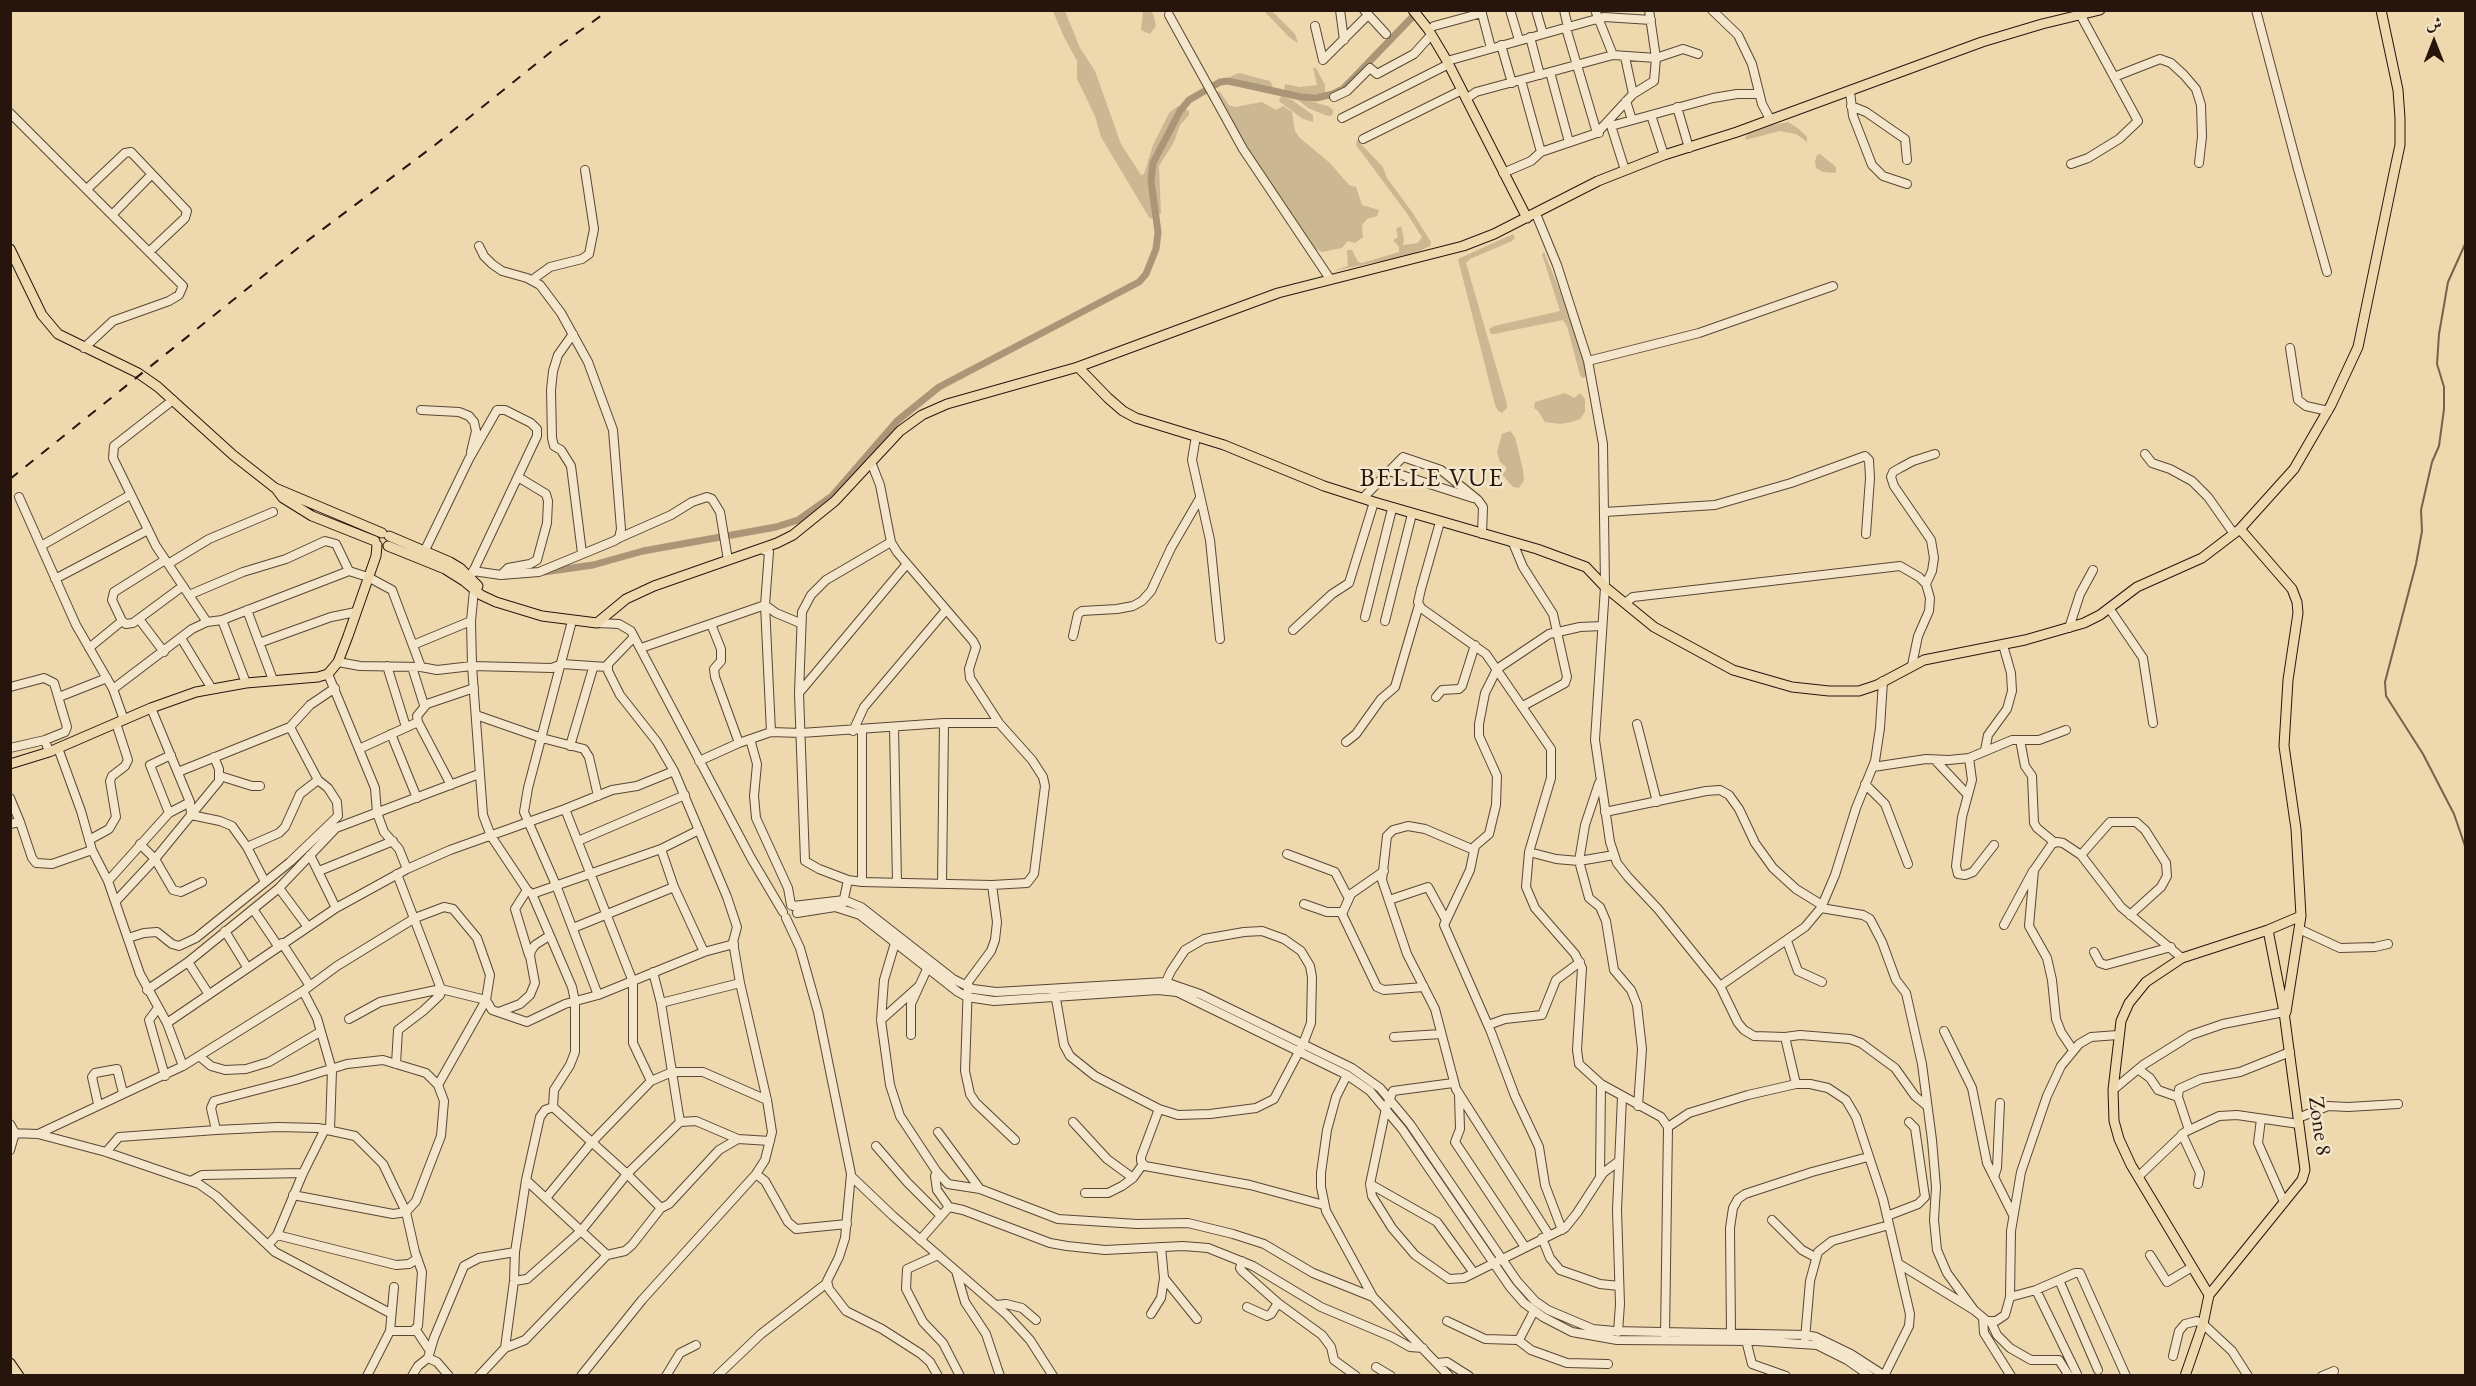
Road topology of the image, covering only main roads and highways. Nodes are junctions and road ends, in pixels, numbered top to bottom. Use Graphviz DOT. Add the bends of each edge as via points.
graph roads {
  1 [pos="1413,10"];
  2 [pos="2100,10"];
  3 [pos="2381,10"];
  4 [pos="1532,216"];
  5 [pos="10,249"];
  6 [pos="1078,367"];
  7 [pos="275,488"];
  8 [pos="2237,531"];
  9 [pos="385,534"];
  10 [pos="381,545"];
  11 [pos="471,581"];
  12 [pos="487,597"];
  13 [pos="10,764"];
  14 [pos="2301,916"];
  15 [pos="2268,930"];
  16 [pos="2285,1015"];
  17 [pos="2210,1295"];
  18 [pos="10,1364"];
  19 [pos="19,1376"];
  20 [pos="2185,1376"];
  1 -- 4 [label="main road" via="1433,31 1503,172"];
  2 -- 4 [label="main road" via="1982,42 1664,155 1586,187"];
  3 -- 8 [label="main road" via="2398,90 2400,145 2358,347 2328,411 2294,469"];
  4 -- 6 [label="main road" via="1436,254 1278,293"];
  5 -- 7 [label="main road" via="49,325 58,334 138,373"];
  6 -- 8 [label="main road" via="1123,411 1149,422 1392,509 1537,549 1586,567 1654,627 1733,670 1782,685 1860,691 1924,660 2003,645 2084,623 2137,587 2202,558"];
  6 -- 12 [label="main road" via="970,396 922,415 900,431 823,513 786,539 654,586 626,599 597,623 542,616"];
  7 -- 9 [label="main road"];
  7 -- 10 [label="main road" via="283,498 312,516"];
  8 -- 14 [label="main road" via="2292,589 2298,608 2290,656 2284,746 2296,829"];
  9 -- 10 [label="main road" via="390,539"];
  9 -- 10 [label="main road" via="375,537"];
  9 -- 11 [label="main road" via="460,568"];
  10 -- 11 [label="main road"];
  10 -- 13 [label="main road" via="338,662 328,674 212,689 151,708 54,750"];
  11 -- 12 [label="main road"];
  11 -- 12 [label="main road"];
  14 -- 15 [label="main road"];
  14 -- 16 [label="main road"];
  15 -- 16 [label="main road, Zone 8"];
  15 -- 17 [label="main road" via="2182,958 2164,968 2129,1003 2118,1035 2113,1090 2119,1139"];
  16 -- 17 [label="main road, Zone 8" via="2305,1170"];
  17 -- 20 [label="main road"];
  18 -- 19 [label="main road"];
}
